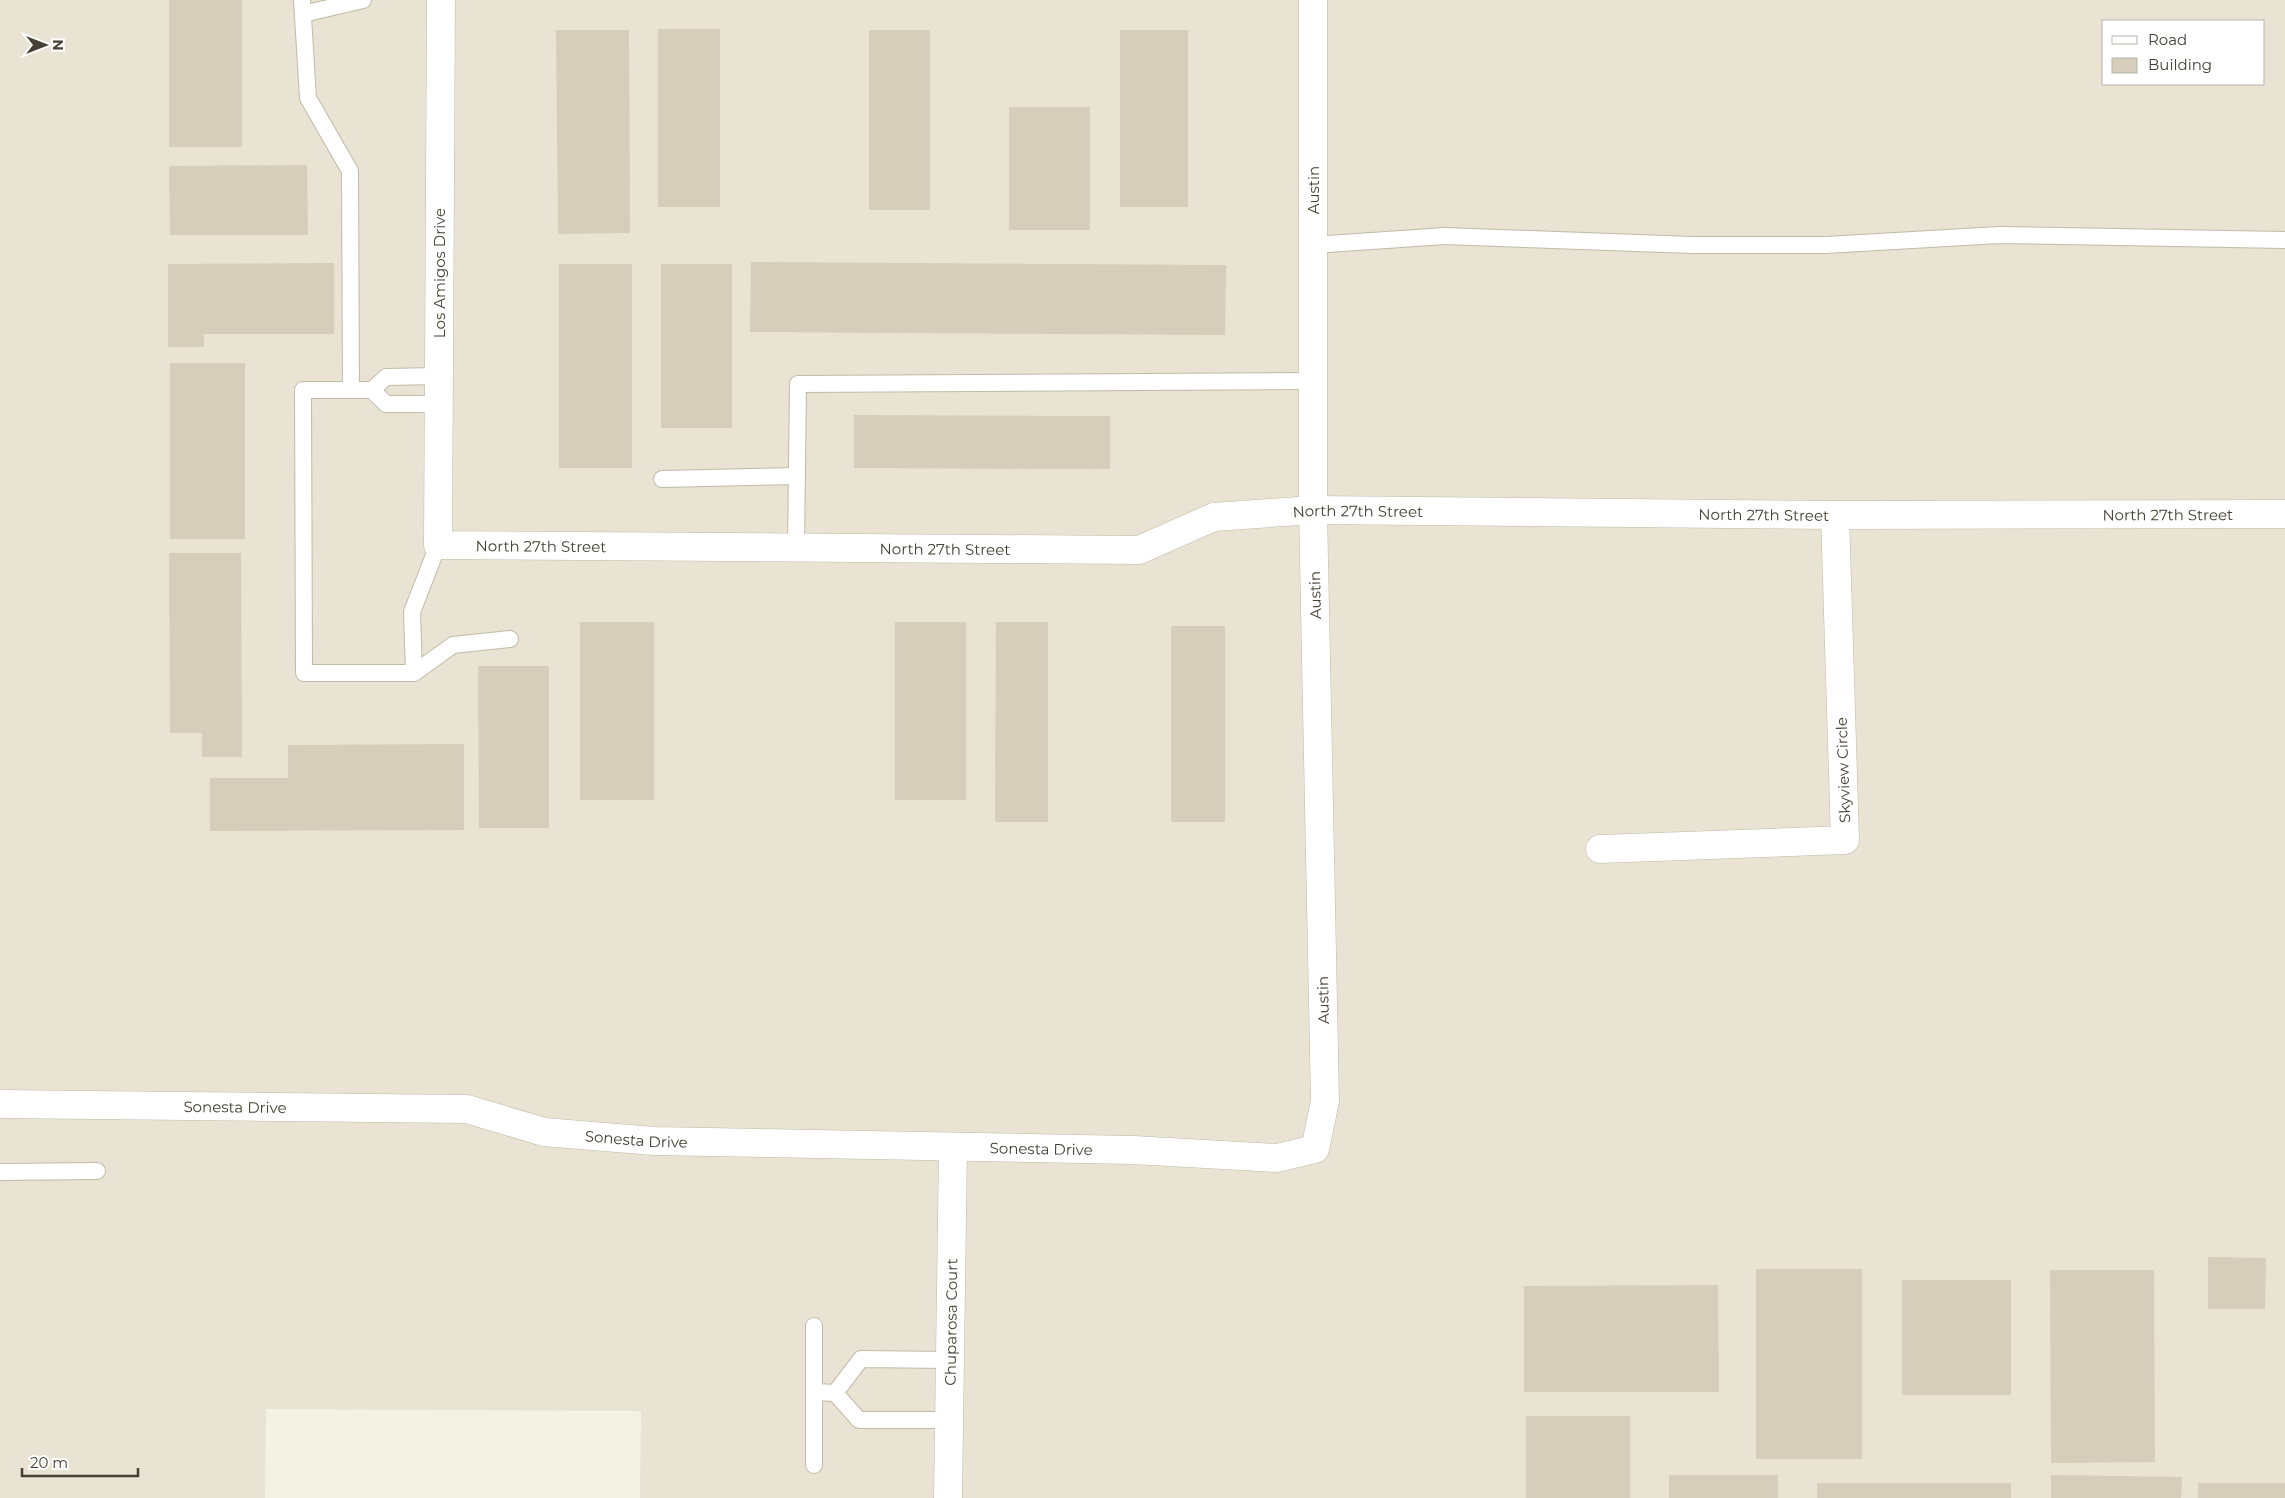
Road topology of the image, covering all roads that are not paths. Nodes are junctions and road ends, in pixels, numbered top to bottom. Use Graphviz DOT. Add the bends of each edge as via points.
graph roads {
  1 [pos="363,0"];
  2 [pos="441,0"];
  3 [pos="1313,0"];
  4 [pos="302,7"];
  5 [pos="2285,240"];
  6 [pos="1313,245"];
  7 [pos="439,376"];
  8 [pos="1313,381"];
  9 [pos="351,390"];
  10 [pos="372,390"];
  11 [pos="439,404"];
  12 [pos="797,476"];
  13 [pos="662,479"];
  14 [pos="1313,510"];
  15 [pos="2285,514"];
  16 [pos="1835,516"];
  17 [pos="438,545"];
  18 [pos="796,548"];
  19 [pos="510,640"];
  20 [pos="414,673"];
  21 [pos="1600,849"];
  22 [pos="0,1104"];
  23 [pos="953,1147"];
  24 [pos="1277,1158"];
  25 [pos="97,1171"];
  26 [pos="0,1172"];
  27 [pos="814,1326"];
  28 [pos="949,1360"];
  29 [pos="815,1392"];
  30 [pos="835,1393"];
  31 [pos="949,1420"];
  32 [pos="814,1465"];
  33 [pos="948,1498"];
  1 -- 4 [label="lane"];
  2 -- 7 [label="street, Los Amigos Drive"];
  3 -- 6 [label="street, Austin"];
  4 -- 9 [label="lane" via="308,98 350,171"];
  5 -- 6 [label="lane" via="1999,235 1826,245 1692,245 1445,236"];
  6 -- 8 [label="street, Austin"];
  7 -- 10 [label="lane" via="386,377"];
  7 -- 11 [label="street, Los Amigos Drive"];
  8 -- 12 [label="lane" via="798,384"];
  8 -- 14 [label="street, Austin"];
  9 -- 10 [label="lane"];
  9 -- 20 [label="lane" via="302,390 304,673"];
  10 -- 11 [label="lane" via="386,404"];
  11 -- 17 [label="street, Los Amigos Drive"];
  12 -- 13 [label="lane"];
  12 -- 18 [label="lane"];
  14 -- 16 [label="street, North 27th Street"];
  14 -- 18 [label="street, North 27th Street" via="1214,517 1139,550"];
  14 -- 24 [label="street, Austin" via="1325,1101 1315,1149"];
  15 -- 16 [label="street, North 27th Street"];
  16 -- 21 [label="street, Skyview Circle" via="1845,840"];
  17 -- 18 [label="street, North 27th Street"];
  17 -- 20 [label="lane" via="412,612"];
  19 -- 20 [label="lane" via="453,645"];
  22 -- 23 [label="street, Sonesta Drive" via="466,1109 544,1132 654,1142"];
  23 -- 24 [label="street, Sonesta Drive" via="1133,1150"];
  23 -- 28 [label="street, Chuparosa Court"];
  25 -- 26 [label="lane"];
  27 -- 29 [label="lane"];
  28 -- 30 [label="lane" via="861,1359"];
  28 -- 31 [label="street, Chuparosa Court"];
  29 -- 30 [label="lane"];
  29 -- 32 [label="lane"];
  30 -- 31 [label="lane" via="859,1420"];
  31 -- 33 [label="street, Chuparosa Court"];
}
